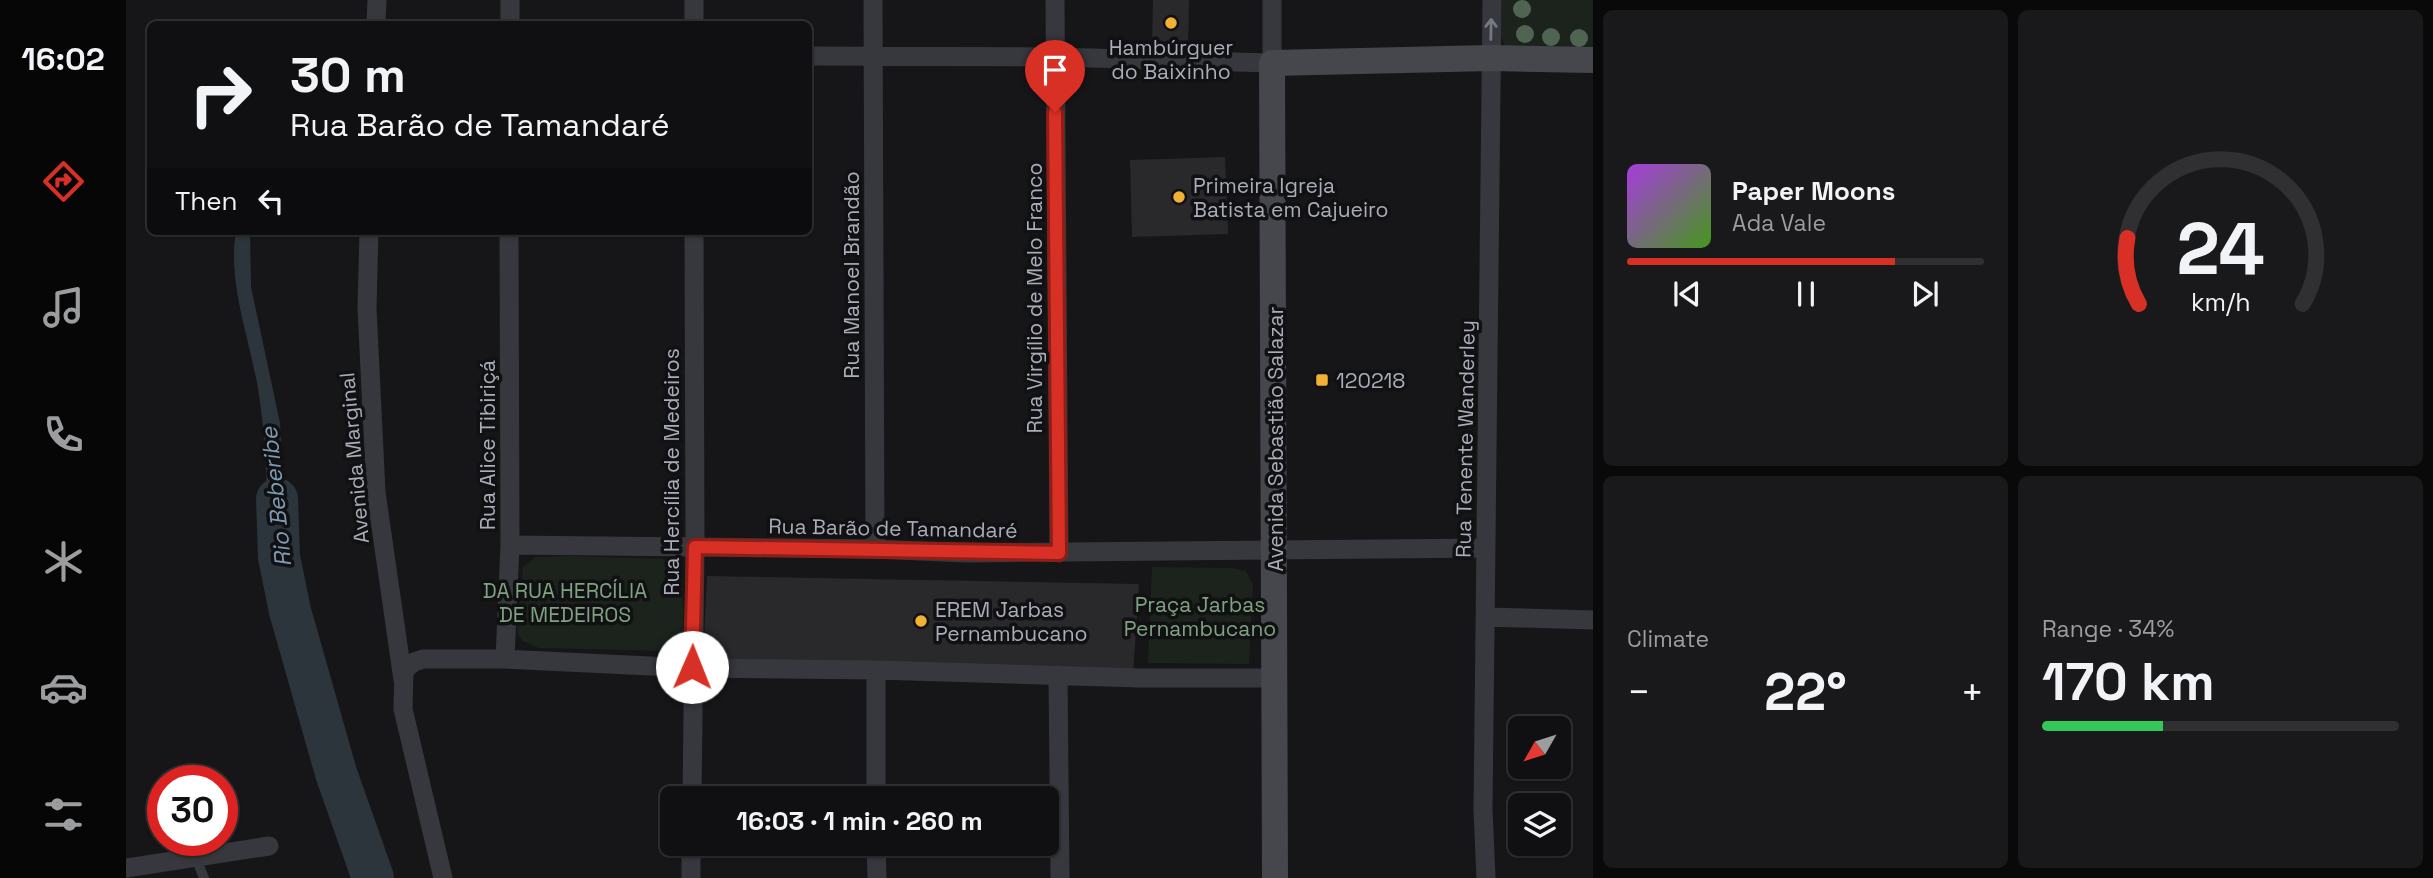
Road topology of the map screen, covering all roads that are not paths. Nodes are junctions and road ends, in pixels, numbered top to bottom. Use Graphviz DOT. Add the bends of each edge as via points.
graph roads {
  1 [pos="377,0"];
  2 [pos="510,0"];
  3 [pos="694,0"];
  4 [pos="873,0"];
  5 [pos="1055,0"];
  6 [pos="1272,0"];
  7 [pos="1492,0"];
  8 [pos="376,21"];
  9 [pos="510,21"];
  10 [pos="694,21"];
  11 [pos="812,57"];
  12 [pos="873,57"];
  13 [pos="1055,57"];
  14 [pos="1491,58"];
  15 [pos="1593,60"];
  16 [pos="1272,63"];
  17 [pos="369,235"];
  18 [pos="509,235"];
  19 [pos="694,235"];
  20 [pos="510,545"];
  21 [pos="695,547"];
  22 [pos="1486,548"];
  23 [pos="875,549"];
  24 [pos="1276,550"];
  25 [pos="1059,553"];
  26 [pos="1486,617"];
  27 [pos="1593,620"];
  28 [pos="505,659"];
  29 [pos="692,667"];
  30 [pos="876,670"];
  31 [pos="1058,675"];
  32 [pos="1274,678"];
  33 [pos="403,681"];
  34 [pos="692,786"];
  35 [pos="876,786"];
  36 [pos="269,846"];
  37 [pos="691,856"];
  38 [pos="876,856"];
  39 [pos="195,858"];
  40 [pos="126,868"];
  41 [pos="204,878"];
  42 [pos="443,878"];
  43 [pos="691,878"];
  44 [pos="877,878"];
  45 [pos="1060,878"];
  46 [pos="1275,878"];
  47 [pos="1486,878"];
  1 -- 8 [label="street"];
  2 -- 9 [label="street"];
  3 -- 10 [label="street"];
  4 -- 12 [label="street, Rua Manoel Brandão"];
  5 -- 13 [label="street, Rua Virgílio de Melo Franco"];
  6 -- 16 [label="street, Avenida Sebastião Salazar"];
  14 -- 7 [label="street, Rua Tenente Wanderley, one-way"];
  11 -- 12 [label="street"];
  12 -- 13 [label="street"];
  12 -- 23 [label="street, Rua Manoel Brandão"];
  13 -- 16 [label="street"];
  13 -- 25 [label="street, Rua Virgílio de Melo Franco"];
  14 -- 15 [label="street"];
  14 -- 16 [label="street"];
  14 -- 22 [label="street, Rua Tenente Wanderley"];
  16 -- 24 [label="street, Avenida Sebastião Salazar"];
  17 -- 33 [label="street, Avenida Marginal" via="367,308 376,492"];
  18 -- 20 [label="street, Rua Alice Tibiriçá"];
  19 -- 21 [label="street, Rua Hercília de Medeiros"];
  20 -- 21 [label="street, Rua Barão de Tamandaré"];
  20 -- 28 [label="street, Rua Alice Tibiriçá"];
  21 -- 23 [label="street, Rua Barão de Tamandaré"];
  21 -- 29 [label="street, Rua Hercília de Medeiros"];
  22 -- 24 [label="street, Rua Barão de Tamandaré"];
  22 -- 26 [label="street, Rua Tenente Wanderley"];
  23 -- 25 [label="street, Rua Barão de Tamandaré"];
  24 -- 25 [label="street, Rua Barão de Tamandaré"];
  24 -- 32 [label="street, Avenida Sebastião Salazar"];
  26 -- 27 [label="street"];
  26 -- 47 [label="street, Rua Tenente Wanderley"];
  28 -- 29 [label="street"];
  28 -- 33 [label="street" via="423,659 408,666"];
  29 -- 30 [label="street"];
  29 -- 34 [label="street, Rua Hercília de Medeiros"];
  30 -- 31 [label="street"];
  30 -- 35 [label="street"];
  31 -- 32 [label="street"];
  31 -- 45 [label="street"];
  32 -- 46 [label="street, Avenida Sebastião Salazar"];
  33 -- 42 [label="street" via="403,709"];
  36 -- 39 [label="street"];
  37 -- 43 [label="street"];
  38 -- 44 [label="street"];
  39 -- 40 [label="street"];
  39 -- 41 [label="lane"];
}
